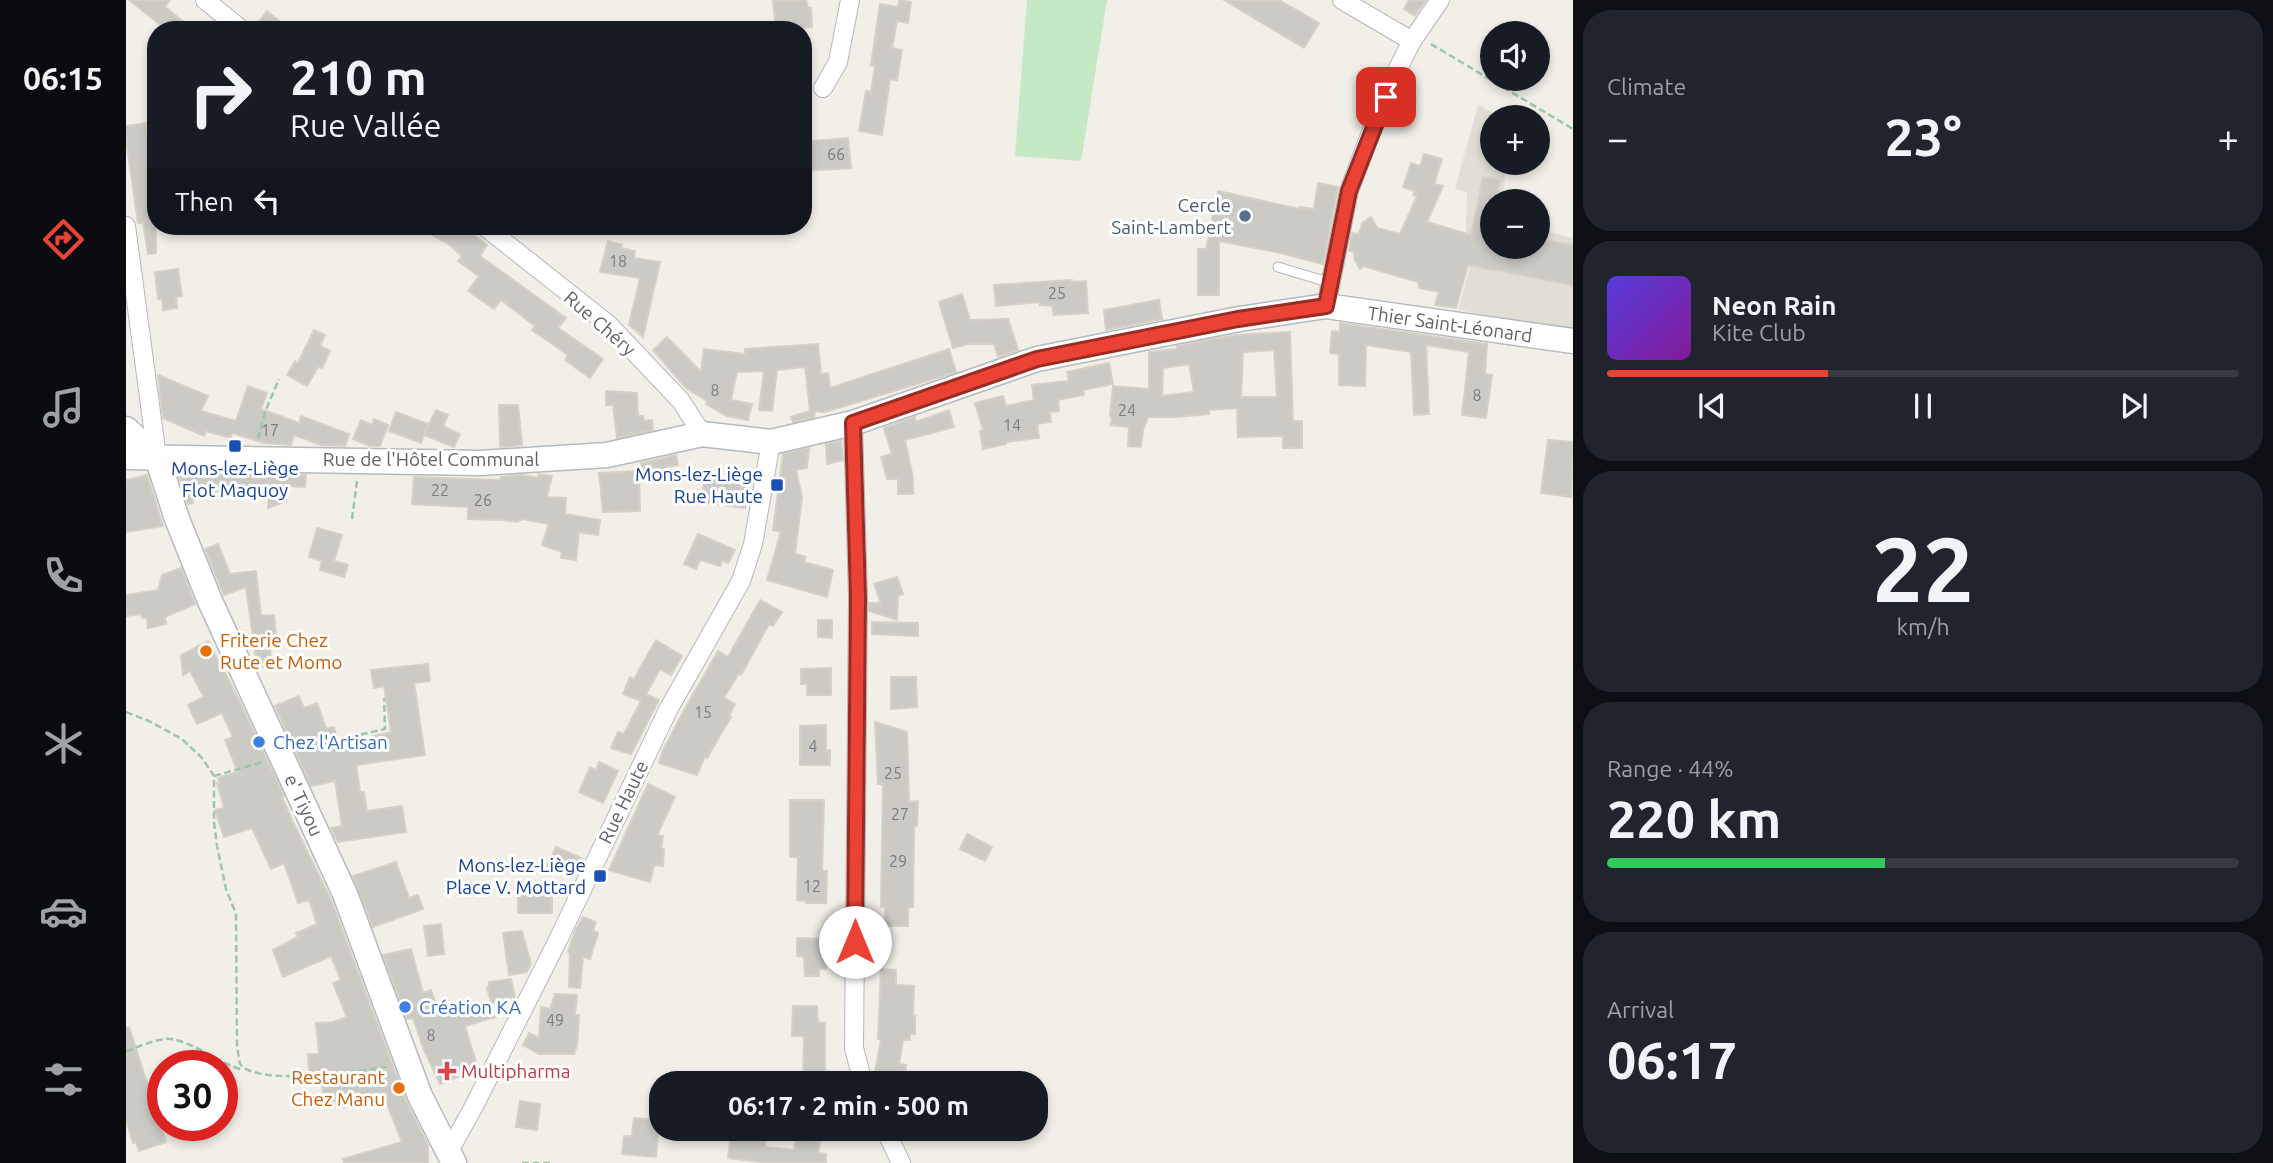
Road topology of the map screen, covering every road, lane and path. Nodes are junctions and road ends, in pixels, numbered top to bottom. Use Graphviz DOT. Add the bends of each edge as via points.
graph roads {
  1 [pos="205,0"];
  2 [pos="850,0"];
  3 [pos="1342,0"];
  4 [pos="1440,0"];
  5 [pos="231,21"];
  6 [pos="1414,38"];
  7 [pos="823,88"];
  8 [pos="1573,128"];
  9 [pos="126,226"];
  10 [pos="495,235"];
  11 [pos="1278,267"];
  12 [pos="1329,295"];
  13 [pos="1573,341"];
  14 [pos="279,379"];
  15 [pos="853,423"];
  16 [pos="126,429"];
  17 [pos="702,434"];
  18 [pos="771,442"];
  19 [pos="126,457"];
  20 [pos="157,457"];
  21 [pos="253,458"];
  22 [pos="359,461"];
  23 [pos="352,519"];
  24 [pos="384,698"];
  25 [pos="126,712"];
  26 [pos="281,757"];
  27 [pos="214,776"];
  28 [pos="126,1051"];
  29 [pos="409,1063"];
  30 [pos="246,1071"];
  31 [pos="860,1071"];
  32 [pos="891,1141"];
  33 [pos="447,1160"];
  34 [pos="522,1163"];
  35 [pos="552,1163"];
  36 [pos="901,1163"];
  1 -- 5 [label="street"];
  2 -- 7 [label="street" via="838,62"];
  3 -- 6 [label="street"];
  4 -- 6 [label="street"];
  6 -- 8 [label="path"];
  6 -- 12 [label="street" via="1349,191"];
  9 -- 20 [label="street"];
  10 -- 17 [label="street, Rue Chéry" via="608,324 681,401"];
  11 -- 12 [label="lane"];
  12 -- 13 [label="street, Thier Saint-Léonard"];
  12 -- 15 [label="street, Thier Saint-Léonard" via="1238,319 1037,359"];
  14 -- 21 [label="path"];
  15 -- 18 [label="street, Rue de l'Hôtel Communal"];
  15 -- 31 [label="street" via="858,597 854,1048"];
  16 -- 20 [label="street"];
  17 -- 18 [label="street, Rue de l'Hôtel Communal"];
  17 -- 22 [label="street, Rue de l'Hôtel Communal" via="607,455 480,463"];
  18 -- 33 [label="street, Rue Haute" via="755,536 741,581 668,710"];
  19 -- 20 [label="street, Rue de l'Hôtel Communal"];
  20 -- 21 [label="street, Rue de l'Hôtel Communal"];
  20 -- 26 [label="street, e' Tiyou" via="210,601"];
  21 -- 22 [label="street, Rue de l'Hôtel Communal"];
  22 -- 23 [label="path"];
  24 -- 26 [label="path" via="385,729"];
  25 -- 27 [label="path" via="182,740"];
  26 -- 27 [label="path"];
  26 -- 29 [label="street, e' Tiyou" via="345,894"];
  27 -- 30 [label="path" via="217,846 236,914 238,1058"];
  28 -- 30 [label="path" via="173,1040"];
  29 -- 30 [label="path" via="312,1076"];
  29 -- 33 [label="street, e' Tiyou"];
  32 -- 36 [label="street"];
  34 -- 35 [label="path"];
}
